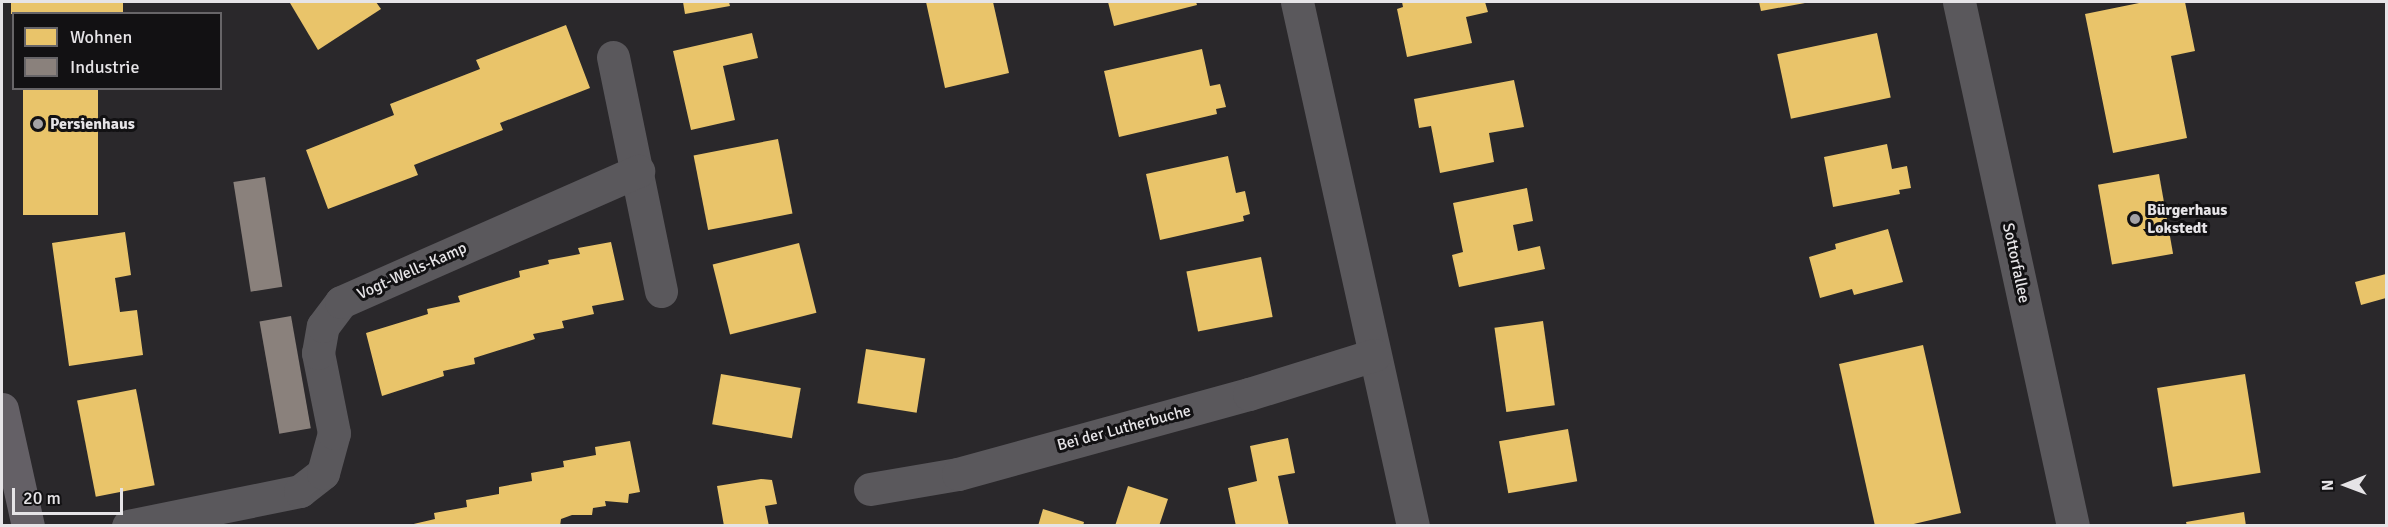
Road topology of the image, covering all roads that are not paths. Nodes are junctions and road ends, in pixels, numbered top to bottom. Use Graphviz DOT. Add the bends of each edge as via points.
graph roads {
  1 [pos="1297,2"];
  2 [pos="1959,2"];
  3 [pos="613,57"];
  4 [pos="638,171"];
  5 [pos="661,291"];
  6 [pos="1374,355"];
  7 [pos="2,409"];
  8 [pos="870,489"];
  9 [pos="28,525"];
  10 [pos="128,525"];
  11 [pos="1413,525"];
  12 [pos="2073,525"];
  1 -- 6 [label="street"];
  2 -- 12 [label="street, Sottorfallee"];
  3 -- 4 [label="street"];
  4 -- 5 [label="street"];
  4 -- 10 [label="street, Vogt-Wells-Kamp" via="341,302 323,326 318,353 334,433 323,473 300,490"];
  6 -- 8 [label="street, Bei der Lutherbuche" via="1249,394 958,474"];
  6 -- 11 [label="street"];
  7 -- 9 [label="main road"];
}
